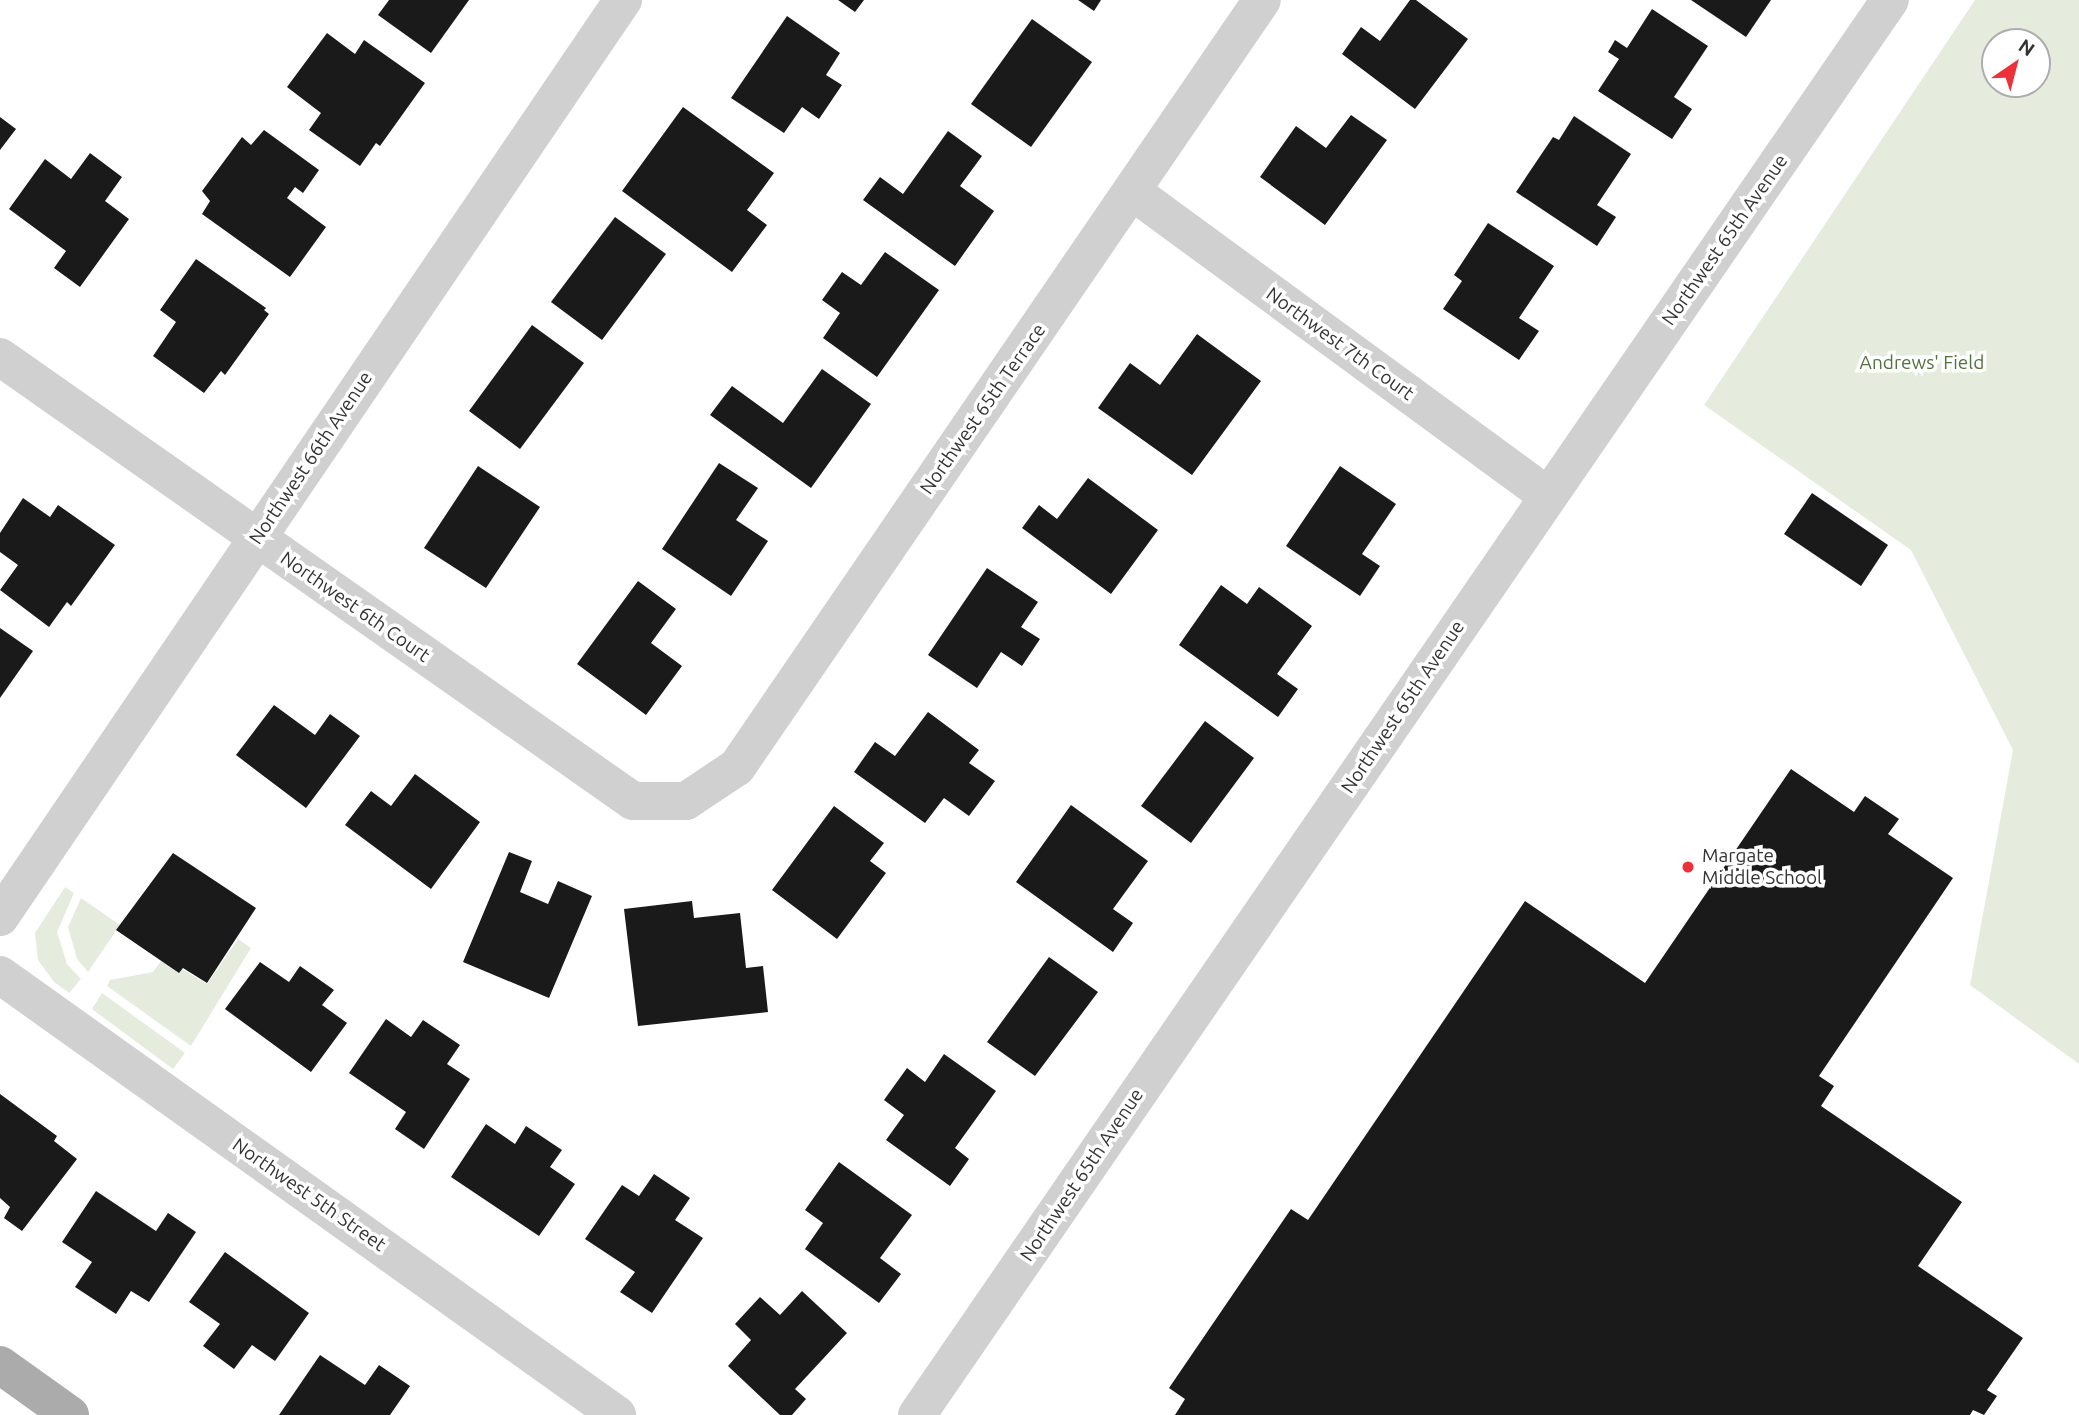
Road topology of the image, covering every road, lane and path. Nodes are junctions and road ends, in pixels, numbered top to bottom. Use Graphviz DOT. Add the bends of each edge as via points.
graph roads {
  1 [pos="623,0"];
  2 [pos="1262,0"];
  3 [pos="1890,0"];
  4 [pos="1133,192"];
  5 [pos="0,357"];
  6 [pos="1548,496"];
  7 [pos="256,538"];
  8 [pos="686,801"];
  9 [pos="0,917"];
  10 [pos="0,975"];
  11 [pos="0,1365"];
  12 [pos="70,1415"];
  13 [pos="617,1415"];
  14 [pos="917,1415"];
  1 -- 7 [label="street, Northwest 66th Avenue"];
  2 -- 4 [label="street, Northwest 65th Terrace"];
  3 -- 6 [label="street, Northwest 65th Avenue"];
  4 -- 6 [label="street, Northwest 7th Court"];
  4 -- 8 [label="street, Northwest 65th Terrace" via="737,767"];
  5 -- 7 [label="street, Northwest 6th Court"];
  6 -- 14 [label="street, Northwest 65th Avenue"];
  7 -- 8 [label="street, Northwest 6th Court" via="634,802"];
  7 -- 9 [label="street, Northwest 66th Avenue"];
  10 -- 13 [label="street, Northwest 5th Street"];
  11 -- 12 [label="main road"];
}
